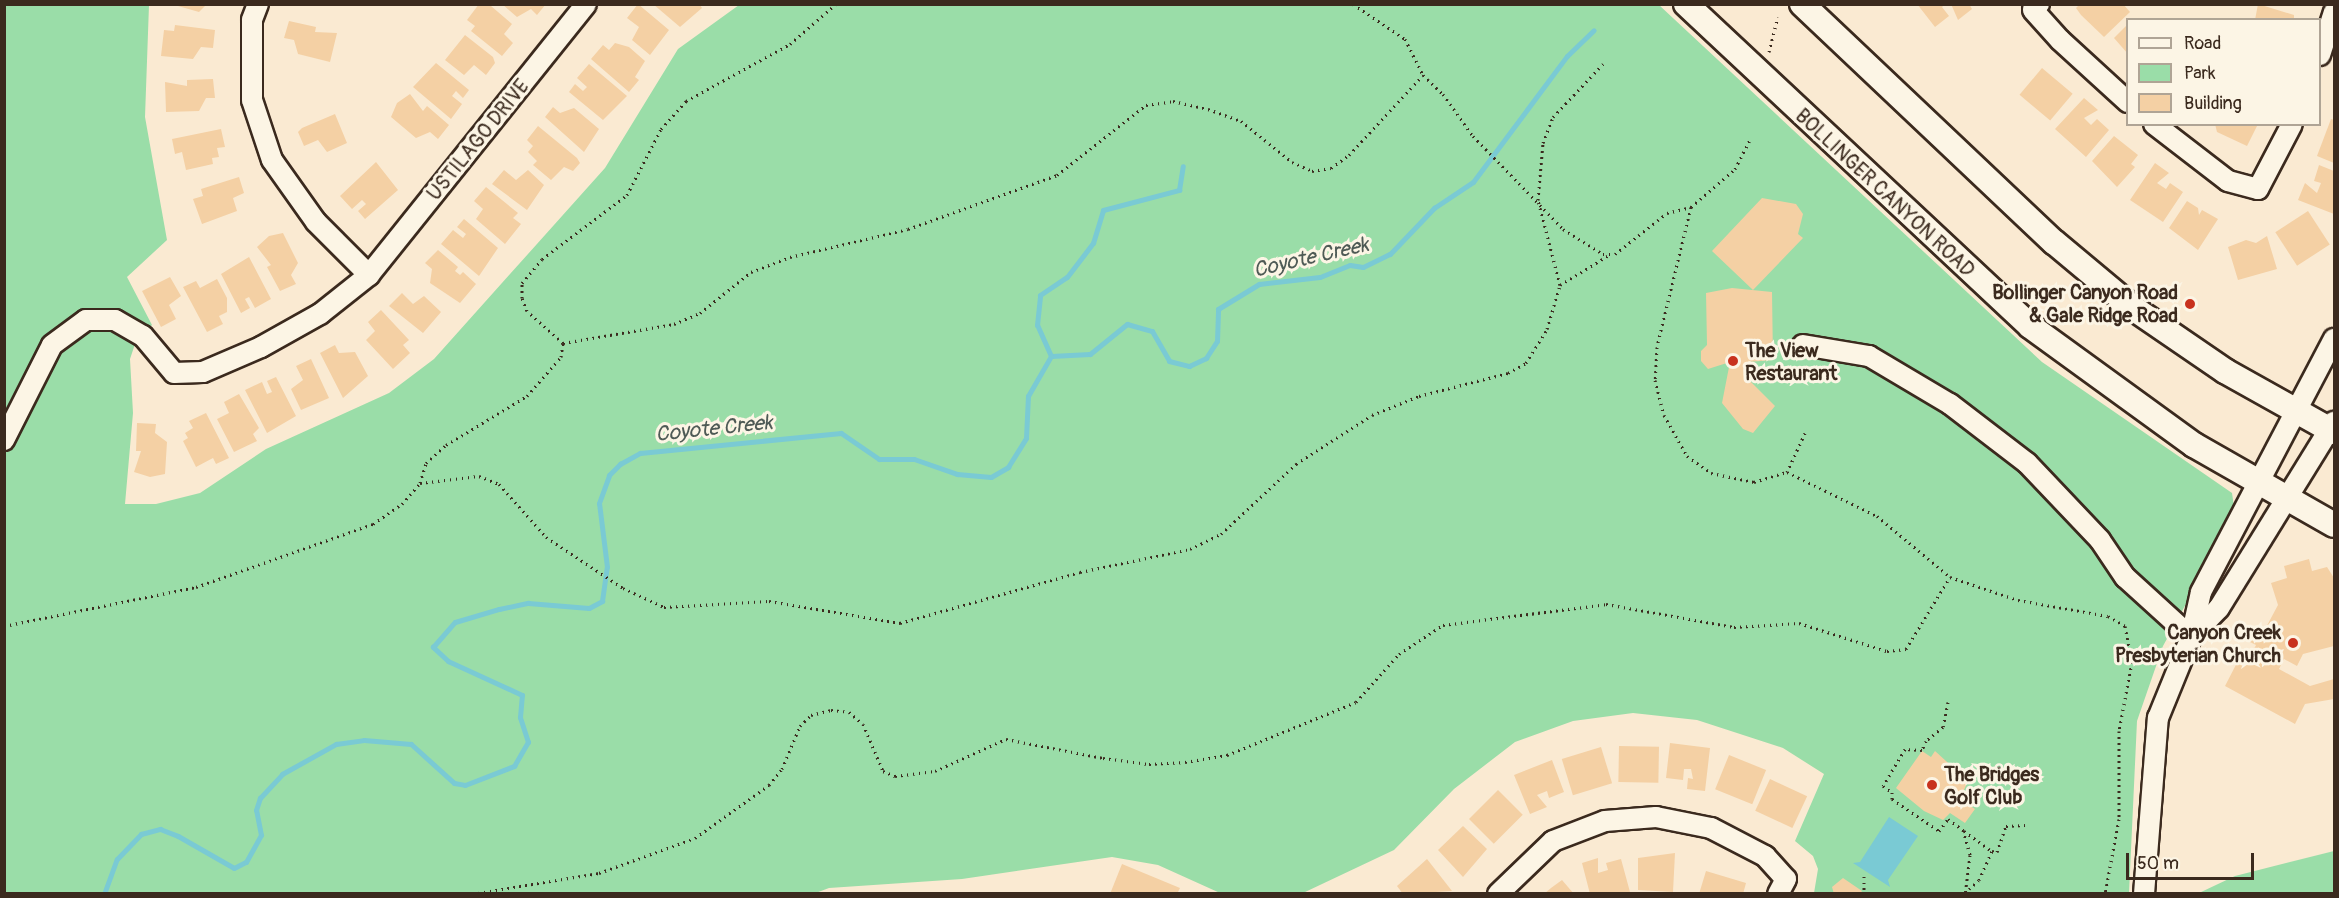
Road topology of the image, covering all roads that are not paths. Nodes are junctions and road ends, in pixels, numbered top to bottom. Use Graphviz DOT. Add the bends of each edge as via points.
graph roads {
  1 [pos="258,4"];
  2 [pos="586,4"];
  3 [pos="1686,4"];
  4 [pos="1802,4"];
  5 [pos="2039,4"];
  6 [pos="2334,12"];
  7 [pos="2321,49"];
  8 [pos="2126,101"];
  9 [pos="2157,126"];
  10 [pos="2291,126"];
  11 [pos="369,275"];
  12 [pos="2334,339"];
  13 [pos="1803,345"];
  14 [pos="2296,414"];
  15 [pos="2333,428"];
  16 [pos="4,440"];
  17 [pos="2260,483"];
  18 [pos="2284,498"];
  19 [pos="2334,525"];
  20 [pos="2191,638"];
  21 [pos="1498,894"];
  22 [pos="1778,894"];
  23 [pos="2144,894"];
  1 -- 11 [label="street" via="252,20 252,100 272,160 316,222"];
  2 -- 11 [label="street, USTILAGO DRIVE"];
  3 -- 17 [label="main road, BOLLINGER CANYON ROAD" via="2030,326 2116,392"];
  4 -- 14 [label="main road" via="2054,242 2133,308"];
  5 -- 8 [label="street" via="2033,10"];
  6 -- 7 [label="street"];
  9 -- 10 [label="street" via="2228,181 2258,189"];
  11 -- 16 [label="street, USTILAGO DRIVE" via="320,314 261,347 203,372 174,373 142,336 115,320 86,320 52,345"];
  12 -- 14 [label="street"];
  13 -- 20 [label="street" via="1869,356 1950,404 2027,463 2100,540 2125,577"];
  14 -- 15 [label="main road"];
  14 -- 17 [label="street"];
  15 -- 18 [label="street"];
  17 -- 18 [label="main road, BOLLINGER CANYON ROAD"];
  17 -- 20 [label="street" via="2201,592"];
  18 -- 19 [label="main road, BOLLINGER CANYON ROAD"];
  18 -- 20 [label="street" via="2219,608"];
  20 -- 23 [label="street" via="2158,718"];
  21 -- 22 [label="street" via="1553,841 1605,821 1656,817 1710,828 1765,856 1786,879"];
}
